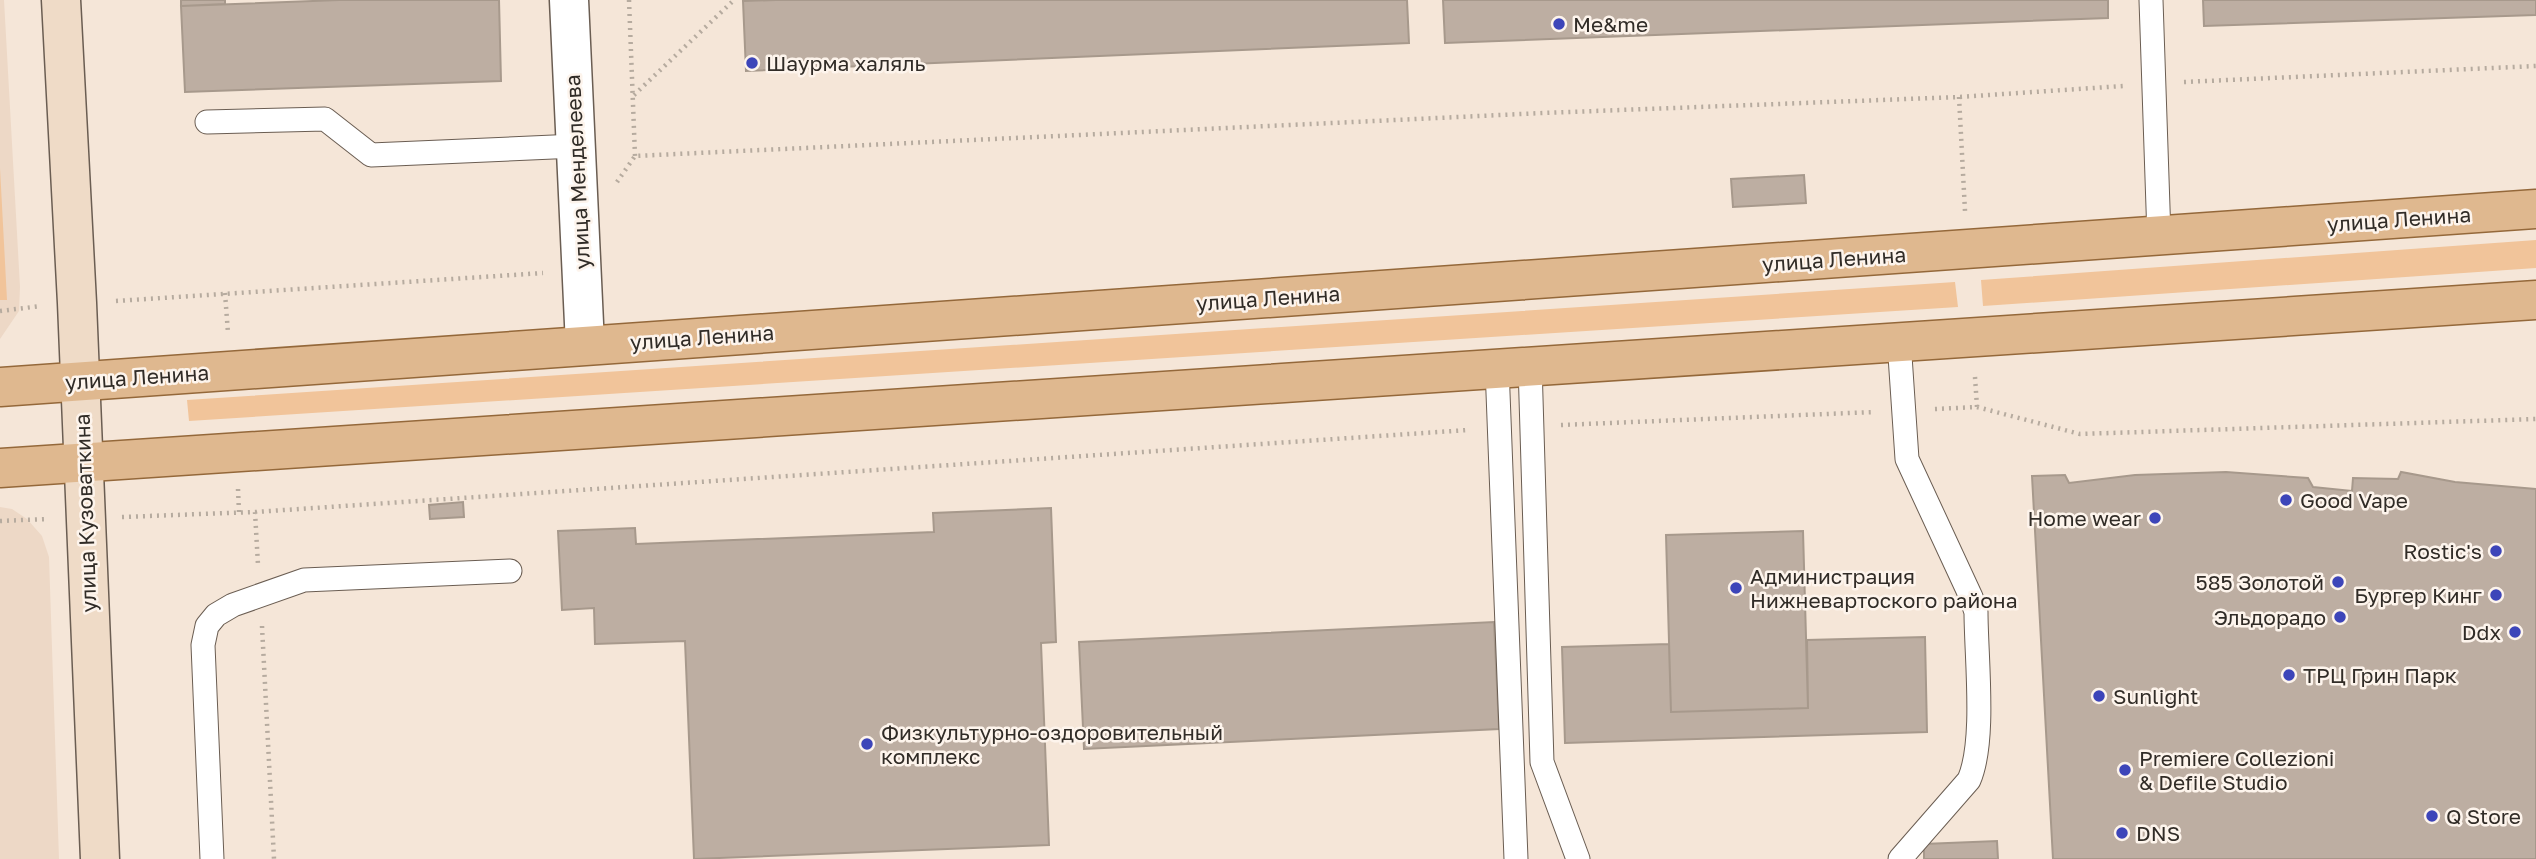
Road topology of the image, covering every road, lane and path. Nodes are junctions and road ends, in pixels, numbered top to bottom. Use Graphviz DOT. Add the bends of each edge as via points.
graph roads {
  1 [pos="61,0"];
  2 [pos="569,0"];
  3 [pos="629,0"];
  4 [pos="734,0"];
  5 [pos="2151,0"];
  6 [pos="2536,66"];
  7 [pos="2153,83"];
  8 [pos="633,96"];
  9 [pos="206,122"];
  10 [pos="576,146"];
  11 [pos="635,156"];
  12 [pos="2536,209"];
  13 [pos="580,232"];
  14 [pos="2159,237"];
  15 [pos="2536,300"];
  16 [pos="76,303"];
  17 [pos="0,311"];
  18 [pos="1899,341"];
  19 [pos="585,345"];
  20 [pos="1513,366"];
  21 [pos="80,381"];
  22 [pos="0,387"];
  23 [pos="1903,410"];
  24 [pos="2536,419"];
  25 [pos="1532,426"];
  26 [pos="1499,428"];
  27 [pos="83,464"];
  28 [pos="0,468"];
  29 [pos="255,512"];
  30 [pos="86,518"];
  31 [pos="0,521"];
  32 [pos="510,571"];
  33 [pos="260,596"];
  34 [pos="100,859"];
  35 [pos="212,859"];
  36 [pos="274,859"];
  37 [pos="1516,859"];
  38 [pos="1578,859"];
  39 [pos="1900,859"];
  1 -- 16 [label="main road, улица Кузоваткина"];
  2 -- 10 [label="street, улица Менделеева"];
  3 -- 8 [label="path"];
  4 -- 8 [label="path"];
  5 -- 7 [label="lane"];
  6 -- 7 [label="path"];
  7 -- 11 [label="path" via="1959,97"];
  7 -- 14 [label="lane"];
  8 -- 11 [label="path"];
  9 -- 10 [label="lane" via="325,119 371,155"];
  10 -- 13 [label="street, улица Менделеева"];
  11 -- 13 [label="path"];
  12 -- 14 [label="main road, улица Ленина"];
  13 -- 16 [label="path" via="545,272"];
  13 -- 19 [label="street, улица Менделеева"];
  14 -- 19 [label="main road, улица Ленина"];
  15 -- 18 [label="main road"];
  16 -- 17 [label="path"];
  16 -- 21 [label="main road, улица Кузоваткина"];
  18 -- 20 [label="main road"];
  18 -- 23 [label="lane"];
  19 -- 21 [label="main road, улица Ленина"];
  20 -- 25 [label="lane"];
  20 -- 26 [label="lane"];
  20 -- 27 [label="main road"];
  21 -- 22 [label="main road, улица Ленина"];
  21 -- 27 [label="main road, улица Кузоваткина"];
  23 -- 24 [label="path" via="1977,407 2080,434"];
  23 -- 25 [label="path"];
  23 -- 39 [label="lane" via="1907,459 1976,612 1978,737 1969,780"];
  25 -- 38 [label="lane" via="1542,762"];
  26 -- 29 [label="path"];
  26 -- 37 [label="lane"];
  27 -- 28 [label="main road"];
  27 -- 30 [label="main road, улица Кузоваткина"];
  29 -- 30 [label="path"];
  29 -- 33 [label="path"];
  30 -- 31 [label="path"];
  30 -- 34 [label="main road, улица Кузоваткина"];
  32 -- 33 [label="lane" via="304,580"];
  33 -- 35 [label="lane" via="233,605 206,626"];
  33 -- 36 [label="path"];
}
